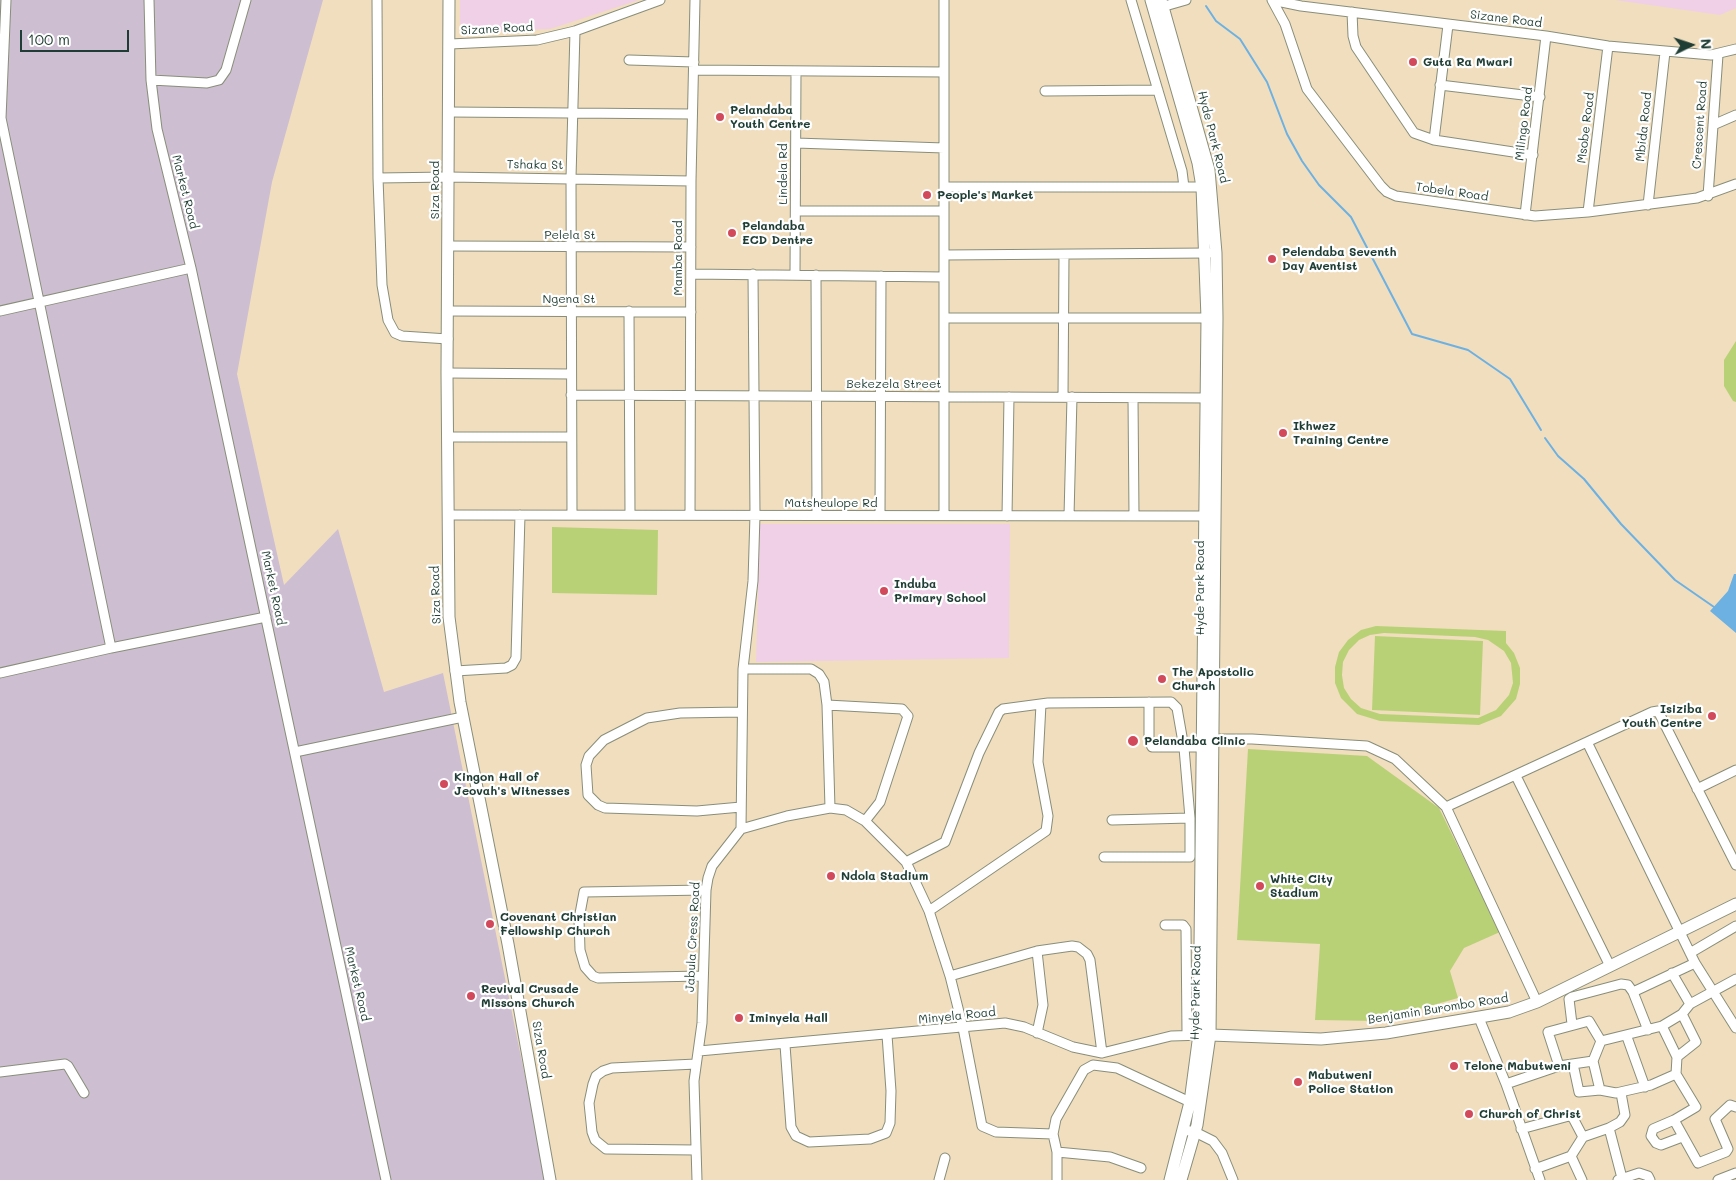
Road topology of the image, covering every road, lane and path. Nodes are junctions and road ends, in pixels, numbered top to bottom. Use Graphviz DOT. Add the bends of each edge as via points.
graph roads {
  1 [pos="6,0"];
  2 [pos="149,0"];
  3 [pos="246,0"];
  4 [pos="377,0"];
  5 [pos="450,0"];
  6 [pos="660,0"];
  7 [pos="695,0"];
  8 [pos="944,0"];
  9 [pos="1131,0"];
  10 [pos="1186,0"];
  11 [pos="1272,0"];
  12 [pos="1157,4"];
  13 [pos="1352,12"];
  14 [pos="1448,25"];
  15 [pos="575,31"];
  16 [pos="1546,36"];
  17 [pos="450,44"];
  18 [pos="1608,46"];
  19 [pos="1736,49"];
  20 [pos="1665,52"];
  21 [pos="1718,55"];
  22 [pos="629,60"];
  23 [pos="694,66"];
  24 [pos="796,72"];
  25 [pos="944,72"];
  26 [pos="151,80"];
  27 [pos="1440,85"];
  28 [pos="1158,90"];
  29 [pos="1045,91"];
  30 [pos="1540,97"];
  31 [pos="449,112"];
  32 [pos="572,112"];
  33 [pos="692,114"];
  34 [pos="1736,115"];
  35 [pos="1713,126"];
  36 [pos="1434,140"];
  37 [pos="796,143"];
  38 [pos="944,148"];
  39 [pos="1533,155"];
  40 [pos="449,177"];
  41 [pos="378,178"];
  42 [pos="571,178"];
  43 [pos="691,182"];
  44 [pos="1736,184"];
  45 [pos="944,187"];
  46 [pos="1184,187"];
  47 [pos="1207,187"];
  48 [pos="1708,196"];
  49 [pos="1648,205"];
  50 [pos="796,211"];
  51 [pos="944,211"];
  52 [pos="1588,212"];
  53 [pos="1525,215"];
  54 [pos="449,246"];
  55 [pos="691,247"];
  56 [pos="572,248"];
  57 [pos="1210,253"];
  58 [pos="944,254"];
  59 [pos="1064,255"];
  60 [pos="191,268"];
  61 [pos="691,274"];
  62 [pos="754,274"];
  63 [pos="796,275"];
  64 [pos="816,275"];
  65 [pos="881,276"];
  66 [pos="944,277"];
  67 [pos="38,302"];
  68 [pos="0,311"];
  69 [pos="448,311"];
  70 [pos="571,311"];
  71 [pos="629,311"];
  72 [pos="690,312"];
  73 [pos="944,318"];
  74 [pos="1065,318"];
  75 [pos="1212,318"];
  76 [pos="448,338"];
  77 [pos="447,373"];
  78 [pos="571,374"];
  79 [pos="571,395"];
  80 [pos="628,396"];
  81 [pos="691,396"];
  82 [pos="754,396"];
  83 [pos="816,396"];
  84 [pos="880,397"];
  85 [pos="944,397"];
  86 [pos="1009,397"];
  87 [pos="1068,397"];
  88 [pos="1133,398"];
  89 [pos="1212,398"];
  90 [pos="448,437"];
  91 [pos="571,437"];
  92 [pos="448,515"];
  93 [pos="520,515"];
  94 [pos="572,515"];
  95 [pos="630,515"];
  96 [pos="690,515"];
  97 [pos="755,515"];
  98 [pos="816,515"];
  99 [pos="880,515"];
  100 [pos="944,515"];
  101 [pos="1007,516"];
  102 [pos="1069,516"];
  103 [pos="1134,516"];
  104 [pos="1210,516"];
  105 [pos="266,617"];
  106 [pos="111,648"];
  107 [pos="743,669"];
  108 [pos="455,671"];
  109 [pos="0,673"];
  110 [pos="1149,702"];
  111 [pos="1041,704"];
  112 [pos="827,705"];
  113 [pos="742,712"];
  114 [pos="463,716"];
  115 [pos="1586,742"];
  116 [pos="1207,743"];
  117 [pos="1184,748"];
  118 [pos="295,752"];
  119 [pos="1736,770"];
  120 [pos="1516,776"];
  121 [pos="1697,789"];
  122 [pos="741,807"];
  123 [pos="1446,807"];
  124 [pos="830,808"];
  125 [pos="1190,818"];
  126 [pos="1112,820"];
  127 [pos="865,821"];
  128 [pos="741,830"];
  129 [pos="1104,857"];
  130 [pos="906,862"];
  131 [pos="1736,865"];
  132 [pos="706,890"];
  133 [pos="1736,904"];
  134 [pos="929,911"];
  135 [pos="1165,925"];
  136 [pos="1736,926"];
  137 [pos="1680,931"];
  138 [pos="1037,951"];
  139 [pos="1690,953"];
  140 [pos="1695,963"];
  141 [pos="1610,966"];
  142 [pos="1672,973"];
  143 [pos="703,976"];
  144 [pos="950,976"];
  145 [pos="1736,979"];
  146 [pos="1633,992"];
  147 [pos="1712,992"];
  148 [pos="1537,1002"];
  149 [pos="1690,1004"];
  150 [pos="1682,1014"];
  151 [pos="1479,1018"];
  152 [pos="1572,1024"];
  153 [pos="1662,1026"];
  154 [pos="963,1028"];
  155 [pos="1736,1028"];
  156 [pos="1648,1030"];
  157 [pos="1037,1033"];
  158 [pos="1187,1034"];
  159 [pos="887,1035"];
  160 [pos="1205,1035"];
  161 [pos="1627,1037"];
  162 [pos="1602,1042"];
  163 [pos="785,1045"];
  164 [pos="699,1051"];
  165 [pos="1102,1053"];
  166 [pos="1677,1057"];
  167 [pos="1593,1061"];
  168 [pos="696,1064"];
  169 [pos="1573,1064"];
  170 [pos="1559,1066"];
  171 [pos="0,1072"];
  172 [pos="1676,1074"];
  173 [pos="1506,1084"];
  174 [pos="1645,1087"];
  175 [pos="1600,1090"];
  176 [pos="84,1093"];
  177 [pos="1621,1093"];
  178 [pos="1190,1102"];
  179 [pos="1736,1107"];
  180 [pos="1674,1120"];
  181 [pos="1609,1128"];
  182 [pos="1521,1129"];
  183 [pos="1189,1131"];
  184 [pos="1053,1134"];
  185 [pos="1583,1137"];
  186 [pos="1682,1137"];
  187 [pos="695,1150"];
  188 [pos="1057,1152"];
  189 [pos="1571,1156"];
  190 [pos="945,1158"];
  191 [pos="1141,1168"];
  192 [pos="1535,1169"];
  193 [pos="1736,1173"];
  194 [pos="1620,1179"];
  195 [pos="386,1180"];
  196 [pos="550,1180"];
  197 [pos="697,1180"];
  198 [pos="939,1180"];
  199 [pos="1057,1180"];
  200 [pos="1170,1180"];
  201 [pos="1180,1180"];
  202 [pos="1233,1180"];
  203 [pos="1540,1180"];
  204 [pos="1582,1180"];
  205 [pos="1650,1180"];
  206 [pos="1718,1180"];
  1 -- 67 [label="street" via="1,118"];
  2 -- 26 [label="street, Market Road"];
  3 -- 26 [label="street" via="226,70 219,80 208,84"];
  4 -- 41 [label="street"];
  5 -- 17 [label="street, Siza Road"];
  6 -- 15 [label="street, Sizane Road"];
  7 -- 23 [label="street, Mamba Road"];
  8 -- 25 [label="street"];
  9 -- 28 [label="street"];
  10 -- 12 [label="street"];
  11 -- 13 [label="street, Sizane Road"];
  11 -- 53 [label="street, Tobela Road" via="1285,24 1308,89 1387,192"];
  12 -- 47 [label="street, Hyde Park Road" via="1202,140"];
  13 -- 14 [label="street, Sizane Road"];
  13 -- 36 [label="street" via="1356,47 1414,133"];
  14 -- 16 [label="street, Sizane Road"];
  14 -- 27 [label="street"];
  15 -- 17 [label="street, Sizane Road" via="527,42"];
  15 -- 32 [label="street"];
  16 -- 18 [label="street, Sizane Road"];
  16 -- 30 [label="street, Milingo Road"];
  17 -- 31 [label="street, Siza Road"];
  18 -- 20 [label="street, Sizane Road"];
  18 -- 52 [label="street, Msobe Road"];
  19 -- 21 [label="street, Sizane Road"];
  20 -- 21 [label="street, Sizane Road"];
  20 -- 49 [label="street, Mbida Road"];
  21 -- 35 [label="street, Crescent Road"];
  22 -- 23 [label="street"];
  23 -- 24 [label="street"];
  23 -- 33 [label="street, Mamba Road"];
  24 -- 25 [label="street"];
  24 -- 37 [label="street, Lindela Rd"];
  25 -- 38 [label="street"];
  26 -- 60 [label="street, Market Road" via="157,129"];
  27 -- 30 [label="street"];
  27 -- 36 [label="street"];
  28 -- 29 [label="street"];
  28 -- 46 [label="street"];
  30 -- 39 [label="street, Milingo Road"];
  31 -- 32 [label="street"];
  31 -- 40 [label="street, Siza Road"];
  32 -- 33 [label="street"];
  32 -- 42 [label="street"];
  33 -- 43 [label="street, Mamba Road"];
  34 -- 35 [label="street"];
  35 -- 48 [label="street, Crescent Road"];
  36 -- 39 [label="street"];
  37 -- 38 [label="street"];
  37 -- 50 [label="street, Lindela Rd"];
  38 -- 45 [label="street"];
  39 -- 53 [label="street, Milingo Road"];
  40 -- 41 [label="street, Tshaka St"];
  40 -- 42 [label="street, Tshaka St"];
  40 -- 54 [label="street, Siza Road"];
  41 -- 76 [label="street" via="382,285 390,327 402,336"];
  42 -- 43 [label="street, Tshaka St"];
  42 -- 56 [label="street"];
  43 -- 55 [label="street, Mamba Road"];
  44 -- 48 [label="street, Tobela Road"];
  45 -- 46 [label="street"];
  45 -- 51 [label="street"];
  46 -- 47 [label="street"];
  47 -- 57 [label="street, Hyde Park Road"];
  48 -- 49 [label="street, Tobela Road"];
  49 -- 52 [label="street, Tobela Road"];
  50 -- 51 [label="street"];
  50 -- 63 [label="street, Lindela Rd"];
  51 -- 58 [label="street"];
  52 -- 53 [label="street, Tobela Road"];
  54 -- 56 [label="street, Pelela St"];
  54 -- 69 [label="street, Siza Road"];
  55 -- 56 [label="street, Pelela St"];
  55 -- 61 [label="street, Mamba Road"];
  56 -- 70 [label="street"];
  57 -- 59 [label="street"];
  57 -- 75 [label="street, Hyde Park Road"];
  58 -- 59 [label="street"];
  58 -- 66 [label="street"];
  59 -- 74 [label="street"];
  60 -- 67 [label="street"];
  60 -- 105 [label="street, Market Road"];
  61 -- 62 [label="street"];
  61 -- 72 [label="street, Mamba Road"];
  62 -- 63 [label="street"];
  62 -- 82 [label="street"];
  63 -- 64 [label="street"];
  64 -- 65 [label="street"];
  64 -- 83 [label="street"];
  65 -- 66 [label="street"];
  65 -- 84 [label="street"];
  66 -- 73 [label="street"];
  67 -- 68 [label="street"];
  67 -- 106 [label="street"];
  69 -- 70 [label="street, Ngena St"];
  69 -- 76 [label="street, Siza Road"];
  70 -- 71 [label="street, Ngena St"];
  70 -- 78 [label="street"];
  71 -- 72 [label="street, Ngena St"];
  71 -- 80 [label="street"];
  72 -- 81 [label="street, Mamba Road"];
  73 -- 74 [label="street"];
  73 -- 85 [label="street"];
  74 -- 75 [label="street"];
  74 -- 87 [label="street"];
  75 -- 89 [label="street, Hyde Park Road"];
  76 -- 77 [label="street, Siza Road"];
  77 -- 78 [label="street"];
  77 -- 90 [label="street, Siza Road"];
  78 -- 79 [label="street"];
  79 -- 80 [label="street, Bekezela Street"];
  79 -- 91 [label="street"];
  80 -- 81 [label="street, Bekezela Street"];
  80 -- 95 [label="street"];
  81 -- 82 [label="street, Bekezela Street"];
  81 -- 96 [label="street, Mamba Road"];
  82 -- 83 [label="street, Bekezela Street"];
  82 -- 97 [label="street"];
  83 -- 84 [label="street, Bekezela Street"];
  83 -- 98 [label="street"];
  84 -- 85 [label="street, Bekezela Street"];
  84 -- 99 [label="street"];
  85 -- 86 [label="street, Bekezela Street"];
  85 -- 100 [label="street"];
  86 -- 87 [label="street, Bekezela Street"];
  86 -- 101 [label="street"];
  87 -- 88 [label="street, Bekezela Street"];
  87 -- 102 [label="street"];
  88 -- 89 [label="street, Bekezela Street"];
  88 -- 103 [label="street"];
  89 -- 104 [label="street, Hyde Park Road"];
  90 -- 91 [label="street"];
  90 -- 92 [label="street, Siza Road"];
  91 -- 94 [label="street"];
  92 -- 93 [label="street, Matsheulope Rd"];
  92 -- 108 [label="street, Siza Road" via="450,616"];
  93 -- 94 [label="street, Matsheulope Rd"];
  93 -- 108 [label="street" via="516,658 506,668"];
  94 -- 95 [label="street, Matsheulope Rd"];
  95 -- 96 [label="street, Matsheulope Rd"];
  96 -- 97 [label="street, Matsheulope Rd"];
  97 -- 98 [label="street, Matsheulope Rd"];
  97 -- 107 [label="street"];
  98 -- 99 [label="street, Matsheulope Rd"];
  99 -- 100 [label="street, Matsheulope Rd"];
  100 -- 101 [label="street, Matsheulope Rd"];
  101 -- 102 [label="street, Matsheulope Rd"];
  102 -- 103 [label="street, Matsheulope Rd"];
  103 -- 104 [label="street, Matsheulope Rd"];
  104 -- 116 [label="street, Hyde Park Road"];
  105 -- 106 [label="street"];
  105 -- 118 [label="street, Market Road"];
  106 -- 109 [label="street"];
  107 -- 112 [label="street" via="811,669 824,682"];
  107 -- 113 [label="street"];
  108 -- 114 [label="street, Siza Road"];
  110 -- 111 [label="street"];
  110 -- 117 [label="street" via="1175,704"];
  110 -- 117 [label="street" via="1149,741 1152,747"];
  111 -- 130 [label="street" via="1008,706 999,712 979,753 945,842"];
  111 -- 134 [label="street" via="1038,762 1048,816 1046,831"];
  112 -- 124 [label="street"];
  112 -- 127 [label="street" via="902,709 908,716 880,802"];
  113 -- 122 [label="street"];
  113 -- 122 [label="street" via="680,713 640,720 596,746 589,756 586,774 588,795 605,808 697,811"];
  114 -- 118 [label="street"];
  114 -- 196 [label="street, Siza Road"];
  115 -- 120 [label="street"];
  115 -- 121 [label="street" via="1658,711"];
  115 -- 137 [label="street"];
  116 -- 117 [label="street"];
  116 -- 123 [label="street" via="1252,739 1367,746 1395,759"];
  116 -- 160 [label="street, Hyde Park Road"];
  117 -- 125 [label="street"];
  118 -- 195 [label="street, Market Road"];
  119 -- 121 [label="street"];
  120 -- 123 [label="street"];
  120 -- 141 [label="street"];
  121 -- 131 [label="street"];
  122 -- 128 [label="street"];
  123 -- 148 [label="street"];
  124 -- 127 [label="street" via="846,810"];
  124 -- 128 [label="street" via="787,816"];
  125 -- 126 [label="street"];
  125 -- 129 [label="street" via="1191,854 1187,859"];
  127 -- 130 [label="street"];
  128 -- 132 [label="street, Jabula Cress Road" via="712,866"];
  130 -- 134 [label="street"];
  132 -- 143 [label="street, Jabula Cress Road"];
  132 -- 143 [label="street" via="584,892 580,919 581,955 593,976"];
  133 -- 137 [label="street, Benjamin Burombo Road"];
  134 -- 144 [label="street"];
  135 -- 158 [label="street" via="1183,925 1186,929"];
  136 -- 139 [label="street"];
  137 -- 139 [label="street"];
  137 -- 141 [label="street, Benjamin Burombo Road"];
  138 -- 144 [label="street"];
  138 -- 157 [label="street" via="1043,1006"];
  138 -- 165 [label="street" via="1072,946 1087,954"];
  139 -- 140 [label="street"];
  140 -- 142 [label="street"];
  140 -- 147 [label="street"];
  141 -- 148 [label="street, Benjamin Burombo Road"];
  142 -- 146 [label="street"];
  142 -- 149 [label="street"];
  143 -- 164 [label="street, Jabula Cress Road"];
  144 -- 154 [label="street"];
  145 -- 147 [label="street"];
  146 -- 152 [label="street" via="1628,985 1621,984 1572,997 1569,999"];
  146 -- 156 [label="street"];
  147 -- 149 [label="street"];
  147 -- 155 [label="street"];
  148 -- 151 [label="street, Benjamin Burombo Road"];
  149 -- 150 [label="street"];
  150 -- 153 [label="street"];
  150 -- 166 [label="street" via="1696,1042"];
  151 -- 160 [label="street, Benjamin Burombo Road" via="1321,1040"];
  151 -- 173 [label="street"];
  152 -- 162 [label="street" via="1589,1021"];
  152 -- 170 [label="street" via="1548,1032"];
  153 -- 156 [label="street"];
  153 -- 166 [label="street"];
  154 -- 157 [label="street, Minyela Road" via="1015,1024"];
  154 -- 159 [label="street, Minyela Road"];
  154 -- 184 [label="street" via="982,1126 996,1132"];
  156 -- 161 [label="street"];
  157 -- 165 [label="street, Minyela Road" via="1073,1047"];
  158 -- 160 [label="street, Minyela Road"];
  158 -- 165 [label="street, Minyela Road"];
  159 -- 163 [label="street, Minyela Road"];
  159 -- 163 [label="street" via="892,1091 890,1123 886,1134 870,1139 809,1142 796,1136 790,1127"];
  160 -- 178 [label="street, Hyde Park Road"];
  160 -- 183 [label="street, Hyde Park Road" via="1203,1089"];
  161 -- 162 [label="street"];
  161 -- 174 [label="street"];
  162 -- 167 [label="street"];
  163 -- 164 [label="street, Minyela Road"];
  164 -- 168 [label="street, Jabula Cress Road"];
  166 -- 172 [label="street"];
  167 -- 169 [label="street"];
  167 -- 175 [label="street"];
  168 -- 187 [label="street, Jabula Cress Road"];
  168 -- 187 [label="street" via="603,1071 596,1076 589,1103 592,1132 595,1140 606,1149"];
  169 -- 170 [label="street"];
  169 -- 175 [label="street" via="1579,1092"];
  170 -- 173 [label="street"];
  171 -- 176 [label="street" via="65,1064"];
  172 -- 174 [label="street"];
  172 -- 180 [label="street" via="1696,1107"];
  173 -- 182 [label="street"];
  174 -- 177 [label="street"];
  175 -- 177 [label="street"];
  177 -- 181 [label="street" via="1625,1114 1620,1122"];
  178 -- 183 [label="street, Hyde Park Road"];
  178 -- 184 [label="street" via="1117,1068 1093,1065 1084,1070 1063,1104"];
  179 -- 186 [label="street" via="1730,1105 1715,1119 1728,1145 1726,1152 1698,1163"];
  180 -- 186 [label="street"];
  180 -- 186 [label="street" via="1653,1129 1651,1136 1661,1145"];
  181 -- 185 [label="street"];
  181 -- 194 [label="street"];
  182 -- 185 [label="street" via="1569,1116"];
  182 -- 192 [label="street"];
  183 -- 200 [label="street, Hyde Park Road"];
  183 -- 201 [label="street, Hyde Park Road"];
  183 -- 202 [label="street" via="1213,1141 1222,1153"];
  184 -- 188 [label="street"];
  185 -- 189 [label="street"];
  187 -- 197 [label="street, Jabula Cress Road"];
  188 -- 191 [label="street" via="1110,1156"];
  188 -- 199 [label="street"];
  189 -- 192 [label="street"];
  189 -- 204 [label="street"];
  190 -- 198 [label="street"];
  192 -- 203 [label="street"];
  193 -- 206 [label="street"];
  194 -- 205 [label="street" via="1639,1173"];
}
